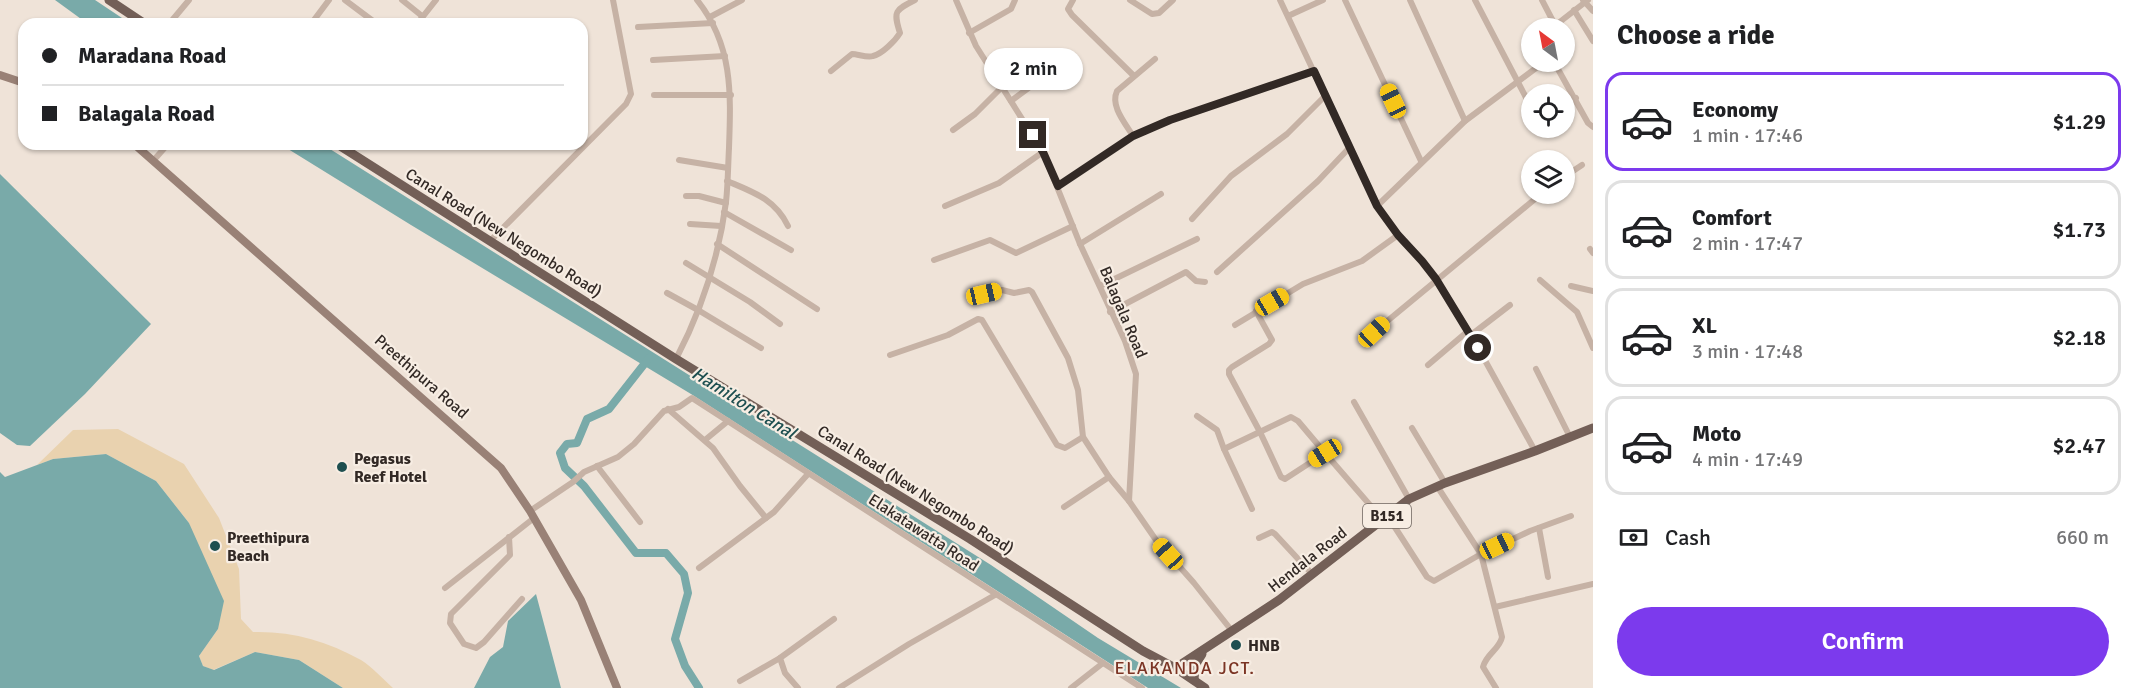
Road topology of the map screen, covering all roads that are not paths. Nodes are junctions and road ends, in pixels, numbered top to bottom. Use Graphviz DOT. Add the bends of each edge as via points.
graph roads {
  1 [pos="109,0"];
  2 [pos="189,0"];
  3 [pos="329,0"];
  4 [pos="345,0"];
  5 [pos="402,0"];
  6 [pos="436,0"];
  7 [pos="613,0"];
  8 [pos="697,0"];
  9 [pos="742,0"];
  10 [pos="915,0"];
  11 [pos="956,0"];
  12 [pos="1014,0"];
  13 [pos="1073,0"];
  14 [pos="1130,0"];
  15 [pos="1173,0"];
  16 [pos="1280,0"];
  17 [pos="1323,0"];
  18 [pos="1345,0"];
  19 [pos="1410,0"];
  20 [pos="1475,0"];
  21 [pos="1542,0"];
  22 [pos="1585,1"];
  23 [pos="1575,10"];
  24 [pos="1593,11"];
  25 [pos="422,16"];
  26 [pos="1288,16"];
  27 [pos="137,18"];
  28 [pos="175,18"];
  29 [pos="316,18"];
  30 [pos="368,18"];
  31 [pos="1550,18"];
  32 [pos="1565,18"];
  33 [pos="712,20"];
  34 [pos="638,27"];
  35 [pos="969,33"];
  36 [pos="1593,41"];
  37 [pos="725,56"];
  38 [pos="653,60"];
  39 [pos="1155,60"];
  40 [pos="1054,69"];
  41 [pos="831,71"];
  42 [pos="1314,71"];
  43 [pos="1530,72"];
  44 [pos="1560,72"];
  45 [pos="0,75"];
  46 [pos="1134,76"];
  47 [pos="18,81"];
  48 [pos="1516,82"];
  49 [pos="1002,87"];
  50 [pos="1521,90"];
  51 [pos="654,95"];
  52 [pos="731,95"];
  53 [pos="1325,96"];
  54 [pos="1576,98"];
  55 [pos="1011,101"];
  56 [pos="1465,121"];
  57 [pos="1593,127"];
  58 [pos="953,130"];
  59 [pos="1133,136"];
  60 [pos="588,142"];
  61 [pos="1350,147"];
  62 [pos="141,150"];
  63 [pos="163,150"];
  64 [pos="346,150"];
  65 [pos="580,150"];
  66 [pos="1043,152"];
  67 [pos="679,160"];
  68 [pos="153,161"];
  69 [pos="1421,161"];
  70 [pos="1582,165"];
  71 [pos="728,168"];
  72 [pos="1575,170"];
  73 [pos="727,181"];
  74 [pos="1058,186"];
  75 [pos="1161,194"];
  76 [pos="686,196"];
  77 [pos="726,203"];
  78 [pos="1529,204"];
  79 [pos="945,206"];
  80 [pos="1377,206"];
  81 [pos="724,212"];
  82 [pos="1192,219"];
  83 [pos="690,224"];
  84 [pos="721,226"];
  85 [pos="788,226"];
  86 [pos="1073,226"];
  87 [pos="1398,235"];
  88 [pos="1197,239"];
  89 [pos="490,241"];
  90 [pos="717,244"];
  91 [pos="1080,244"];
  92 [pos="791,250"];
  93 [pos="934,260"];
  94 [pos="686,263"];
  95 [pos="1217,272"];
  96 [pos="709,276"];
  97 [pos="1436,279"];
  98 [pos="1540,280"];
  99 [pos="1205,282"];
  100 [pos="1100,286"];
  101 [pos="1571,286"];
  102 [pos="1593,291"];
  103 [pos="667,293"];
  104 [pos="984,294"];
  105 [pos="1510,305"];
  106 [pos="817,309"];
  107 [pos="698,310"];
  108 [pos="1256,311"];
  109 [pos="1110,312"];
  110 [pos="780,324"];
  111 [pos="1235,325"];
  112 [pos="1374,332"];
  113 [pos="1470,333"];
  114 [pos="761,348"];
  115 [pos="1593,348"];
  116 [pos="890,355"];
  117 [pos="676,358"];
  118 [pos="1428,365"];
  119 [pos="1536,369"];
  120 [pos="1354,402"];
  121 [pos="668,409"];
  122 [pos="1197,416"];
  123 [pos="728,421"];
  124 [pos="1412,428"];
  125 [pos="1593,428"];
  126 [pos="1260,432"];
  127 [pos="1083,437"];
  128 [pos="1570,437"];
  129 [pos="705,440"];
  130 [pos="1224,450"];
  131 [pos="1535,452"];
  132 [pos="1325,453"];
  133 [pos="597,466"];
  134 [pos="808,474"];
  135 [pos="1110,477"];
  136 [pos="1441,484"];
  137 [pos="1409,499"];
  138 [pos="1129,501"];
  139 [pos="1064,507"];
  140 [pos="1252,509"];
  141 [pos="532,514"];
  142 [pos="1571,516"];
  143 [pos="1384,517"];
  144 [pos="766,518"];
  145 [pos="640,522"];
  146 [pos="1539,528"];
  147 [pos="509,537"];
  148 [pos="1259,538"];
  149 [pos="1480,554"];
  150 [pos="699,568"];
  151 [pos="1313,575"];
  152 [pos="1548,577"];
  153 [pos="1593,584"];
  154 [pos="445,588"];
  155 [pos="995,594"];
  156 [pos="522,599"];
  157 [pos="1495,608"];
  158 [pos="834,619"];
  159 [pos="1232,631"];
  160 [pos="1206,650"];
  161 [pos="780,658"];
  162 [pos="1103,663"];
  163 [pos="1177,669"];
  164 [pos="1194,680"];
  165 [pos="740,681"];
  166 [pos="850,685"];
  167 [pos="617,688"];
  168 [pos="798,688"];
  169 [pos="838,688"];
  170 [pos="1071,688"];
  171 [pos="1142,688"];
  172 [pos="1205,688"];
  173 [pos="1496,688"];
  1 -- 27 [label="main road"];
  2 -- 28 [label="street"];
  3 -- 29 [label="street"];
  4 -- 30 [label="street"];
  5 -- 25 [label="street"];
  6 -- 25 [label="street"];
  7 -- 60 [label="street" via="631,94"];
  8 -- 33 [label="street"];
  9 -- 33 [label="street"];
  10 -- 41 [label="street" via="898,9 895,15 900,33 886,47 873,56 852,54"];
  11 -- 35 [label="street, Balagala Road"];
  12 -- 35 [label="street" via="1011,9"];
  13 -- 46 [label="street" via="1068,9 1072,15"];
  14 -- 15 [label="street" via="1152,14 1159,13"];
  16 -- 26 [label="street"];
  17 -- 26 [label="street"];
  18 -- 69 [label="street"];
  19 -- 56 [label="street"];
  20 -- 48 [label="street"];
  21 -- 31 [label="street"];
  22 -- 23 [label="street"];
  22 -- 24 [label="street"];
  23 -- 32 [label="street"];
  23 -- 36 [label="street"];
  26 -- 42 [label="street"];
  33 -- 34 [label="street"];
  33 -- 37 [label="street"];
  35 -- 49 [label="street, Balagala Road"];
  37 -- 38 [label="street"];
  37 -- 52 [label="street"];
  39 -- 46 [label="street"];
  40 -- 55 [label="street"];
  42 -- 53 [label="street"];
  42 -- 59 [label="street"];
  43 -- 48 [label="street"];
  44 -- 54 [label="street"];
  45 -- 47 [label="street"];
  46 -- 59 [label="street" via="1114,98"];
  48 -- 50 [label="street"];
  48 -- 56 [label="street"];
  49 -- 55 [label="street, Balagala Road"];
  49 -- 58 [label="street"];
  51 -- 52 [label="street"];
  52 -- 71 [label="street"];
  53 -- 61 [label="street"];
  53 -- 82 [label="street" via="1287,134 1231,176"];
  54 -- 57 [label="street"];
  55 -- 66 [label="street, Balagala Road"];
  56 -- 69 [label="street"];
  59 -- 74 [label="street"];
  61 -- 80 [label="street"];
  61 -- 95 [label="street"];
  62 -- 68 [label="street, Preethipura Road"];
  63 -- 68 [label="street"];
  64 -- 89 [label="main road, Canal Road (New Negombo Road)"];
  65 -- 89 [label="street"];
  66 -- 74 [label="street, Balagala Road"];
  66 -- 79 [label="street" via="999,183"];
  67 -- 71 [label="street"];
  68 -- 141 [label="street, Preethipura Road" via="492,458"];
  69 -- 80 [label="street"];
  70 -- 72 [label="street"];
  71 -- 73 [label="street"];
  73 -- 77 [label="street"];
  73 -- 85 [label="street" via="771,203 781,211"];
  74 -- 86 [label="street, Balagala Road"];
  75 -- 91 [label="street"];
  76 -- 77 [label="street"];
  77 -- 81 [label="street"];
  78 -- 97 [label="street"];
  80 -- 87 [label="street"];
  81 -- 84 [label="street"];
  81 -- 92 [label="street"];
  83 -- 84 [label="street"];
  84 -- 90 [label="street"];
  86 -- 91 [label="street, Balagala Road"];
  86 -- 93 [label="street" via="1016,253 990,240"];
  87 -- 97 [label="street"];
  87 -- 108 [label="street" via="1362,261 1303,284"];
  88 -- 100 [label="street"];
  89 -- 117 [label="main road, Canal Road (New Negombo Road)"];
  90 -- 96 [label="street"];
  90 -- 106 [label="street"];
  91 -- 100 [label="street, Balagala Road"];
  94 -- 96 [label="street"];
  96 -- 107 [label="street"];
  96 -- 110 [label="street"];
  97 -- 112 [label="street"];
  97 -- 113 [label="street"];
  98 -- 115 [label="street" via="1577,312"];
  99 -- 109 [label="street" via="1186,272"];
  100 -- 109 [label="street, Balagala Road"];
  101 -- 102 [label="street"];
  103 -- 107 [label="street"];
  104 -- 127 [label="street" via="1002,290 1032,292 1068,358 1078,390"];
  105 -- 113 [label="street"];
  107 -- 114 [label="street"];
  107 -- 117 [label="street"];
  108 -- 111 [label="street"];
  108 -- 126 [label="street" via="1272,340 1229,370 1229,374"];
  109 -- 138 [label="street, Balagala Road" via="1136,375"];
  113 -- 118 [label="street"];
  113 -- 131 [label="street"];
  116 -- 127 [label="street" via="982,320 1057,445 1065,448"];
  117 -- 163 [label="main road, Canal Road (New Negombo Road)"];
  119 -- 128 [label="street"];
  120 -- 137 [label="street"];
  121 -- 123 [label="street, Elakatawatta Road" via="692,398"];
  121 -- 129 [label="street"];
  121 -- 133 [label="street" via="618,457"];
  122 -- 130 [label="street" via="1217,430"];
  123 -- 129 [label="street"];
  123 -- 134 [label="street, Elakatawatta Road"];
  124 -- 136 [label="street"];
  125 -- 128 [label="main road, Hendala Road / B151"];
  126 -- 130 [label="street"];
  126 -- 132 [label="street" via="1291,417"];
  126 -- 132 [label="street" via="1285,479"];
  127 -- 135 [label="street"];
  128 -- 131 [label="main road, Hendala Road / B151"];
  129 -- 144 [label="street"];
  130 -- 140 [label="street"];
  131 -- 136 [label="main road, Hendala Road / B151"];
  132 -- 143 [label="street"];
  133 -- 141 [label="street"];
  133 -- 145 [label="street"];
  134 -- 144 [label="street"];
  134 -- 155 [label="street, Elakatawatta Road"];
  135 -- 138 [label="street"];
  135 -- 139 [label="street"];
  136 -- 137 [label="main road, Hendala Road / B151"];
  136 -- 149 [label="street"];
  137 -- 143 [label="main road, Hendala Road / B151"];
  138 -- 159 [label="street" via="1156,540"];
  141 -- 147 [label="street"];
  141 -- 167 [label="street, Preethipura Road" via="581,600"];
  142 -- 146 [label="street"];
  143 -- 149 [label="street" via="1427,577 1434,581"];
  143 -- 151 [label="main road, Hendala Road / B151"];
  144 -- 150 [label="street"];
  146 -- 149 [label="street"];
  146 -- 152 [label="street"];
  147 -- 154 [label="street"];
  147 -- 156 [label="street" via="510,555 452,614 450,622 464,644 476,648"];
  148 -- 151 [label="street" via="1275,534"];
  149 -- 157 [label="street"];
  151 -- 159 [label="main road, Hendala Road / B151"];
  153 -- 157 [label="street"];
  155 -- 162 [label="street, Elakatawatta Road"];
  155 -- 166 [label="street" via="909,644"];
  157 -- 173 [label="street" via="1501,643 1485,659 1483,667"];
  158 -- 161 [label="street"];
  159 -- 160 [label="main road, Hendala Road / B151"];
  160 -- 163 [label="main road, Hendala Road / B151"];
  160 -- 164 [label="main road, Hendala Road / B151" via="1195,665"];
  161 -- 165 [label="street"];
  161 -- 168 [label="street"];
  162 -- 170 [label="street"];
  162 -- 171 [label="street, Elakatawatta Road"];
  163 -- 164 [label="main road, Canal Road (New Negombo Road)"];
  164 -- 172 [label="main road, Canal Road (New Negombo Road)"];
  166 -- 169 [label="street"];
}
